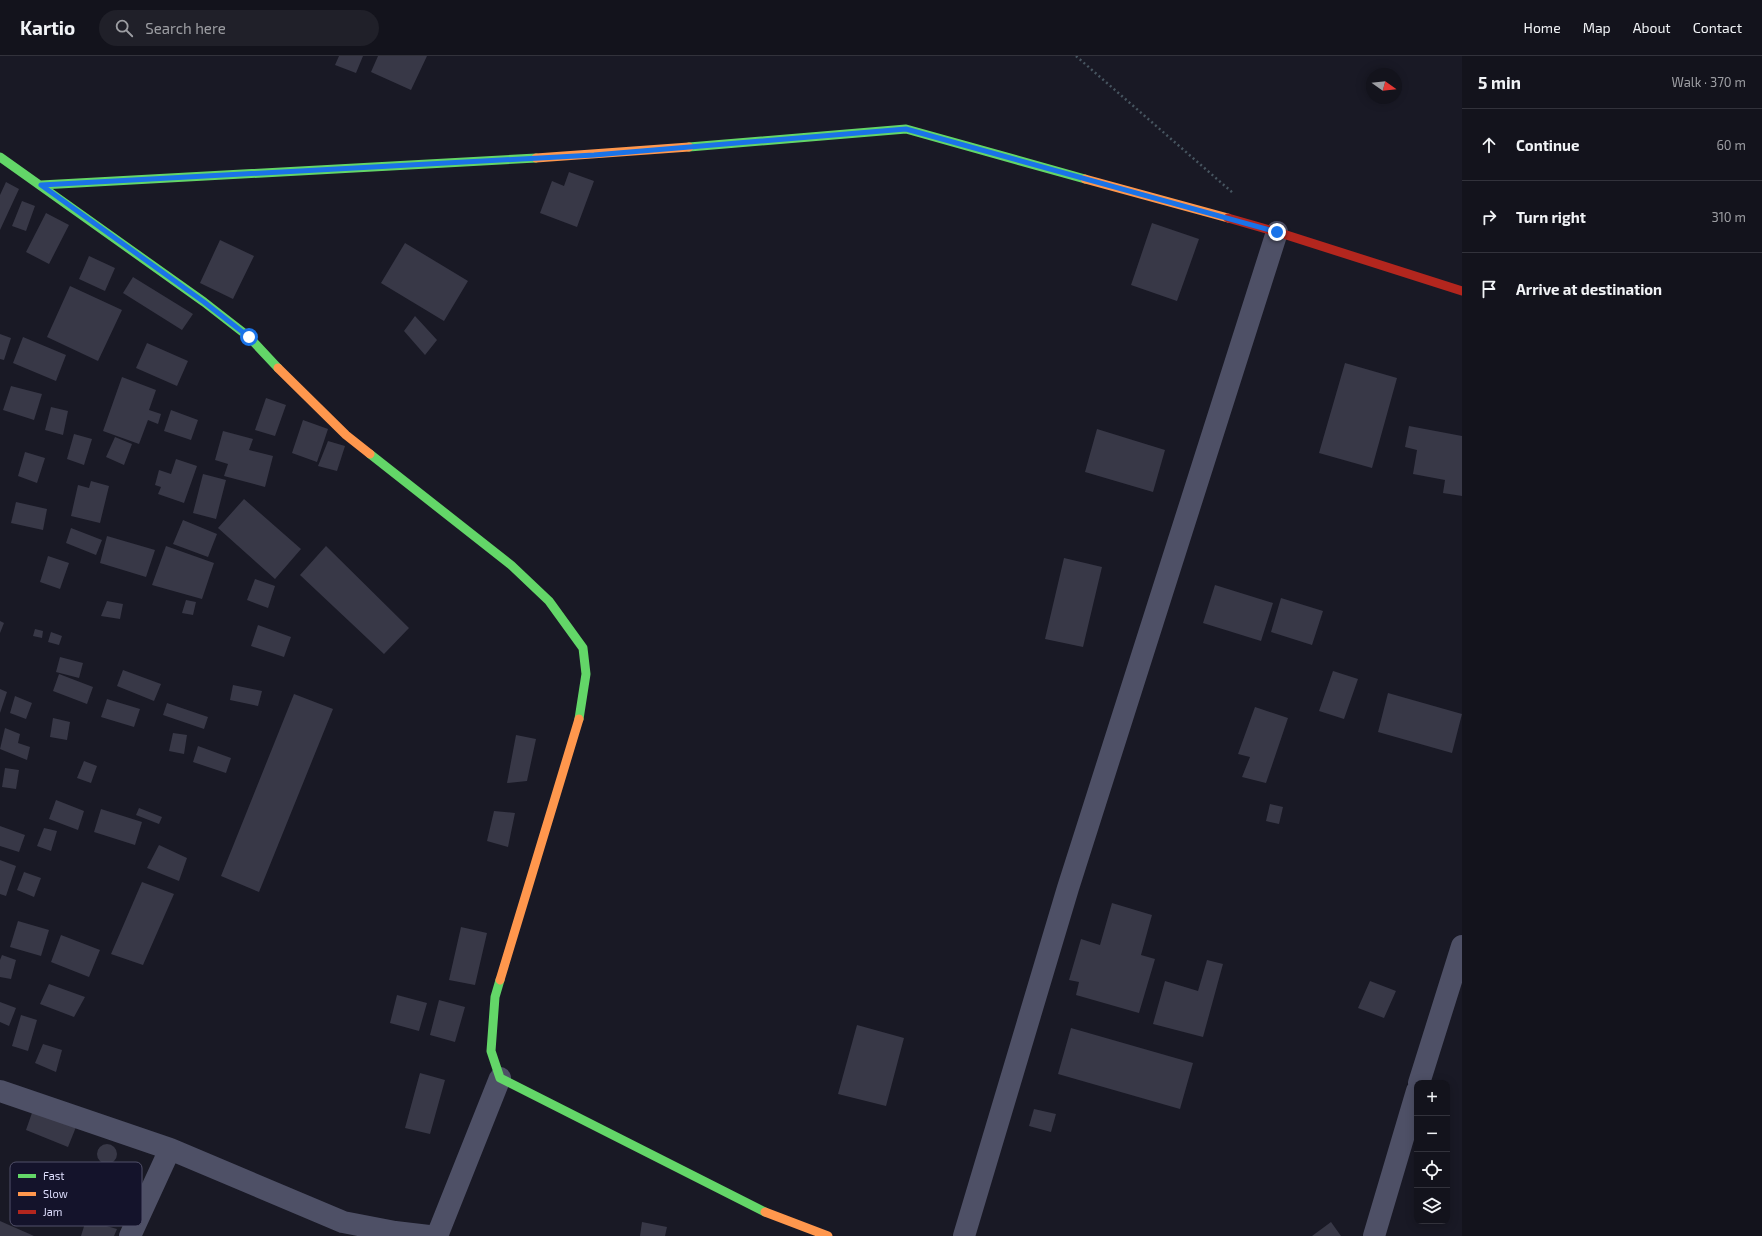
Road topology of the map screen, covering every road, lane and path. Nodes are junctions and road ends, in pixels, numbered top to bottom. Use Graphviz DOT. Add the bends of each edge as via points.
graph roads {
  1 [pos="1076,56"];
  2 [pos="0,157"];
  3 [pos="41,185"];
  4 [pos="1236,195"];
  5 [pos="1277,232"];
  6 [pos="1462,291"];
  7 [pos="1462,946"];
  8 [pos="500,1078"];
  9 [pos="1420,1080"];
  10 [pos="0,1092"];
  11 [pos="1414,1101"];
  12 [pos="170,1149"];
  13 [pos="142,1210"];
  14 [pos="135,1226"];
  15 [pos="130,1236"];
  16 [pos="429,1236"];
  17 [pos="437,1236"];
  18 [pos="828,1236"];
  19 [pos="964,1236"];
  20 [pos="1374,1236"];
  1 -- 4 [label="path"];
  2 -- 3 [label="street"];
  3 -- 5 [label="street" via="594,155 906,129"];
  3 -- 8 [label="street" via="249,337 346,436 511,565 549,601 583,648 586,674 577,728 495,997 491,1051"];
  5 -- 6 [label="street"];
  5 -- 19 [label="street" via="1068,888"];
  7 -- 9 [label="street"];
  8 -- 17 [label="street"];
  8 -- 18 [label="street" via="775,1217"];
  10 -- 12 [label="street"];
  11 -- 20 [label="street"];
  12 -- 13 [label="street"];
  12 -- 16 [label="street" via="344,1222"];
  14 -- 15 [label="street"];
}
